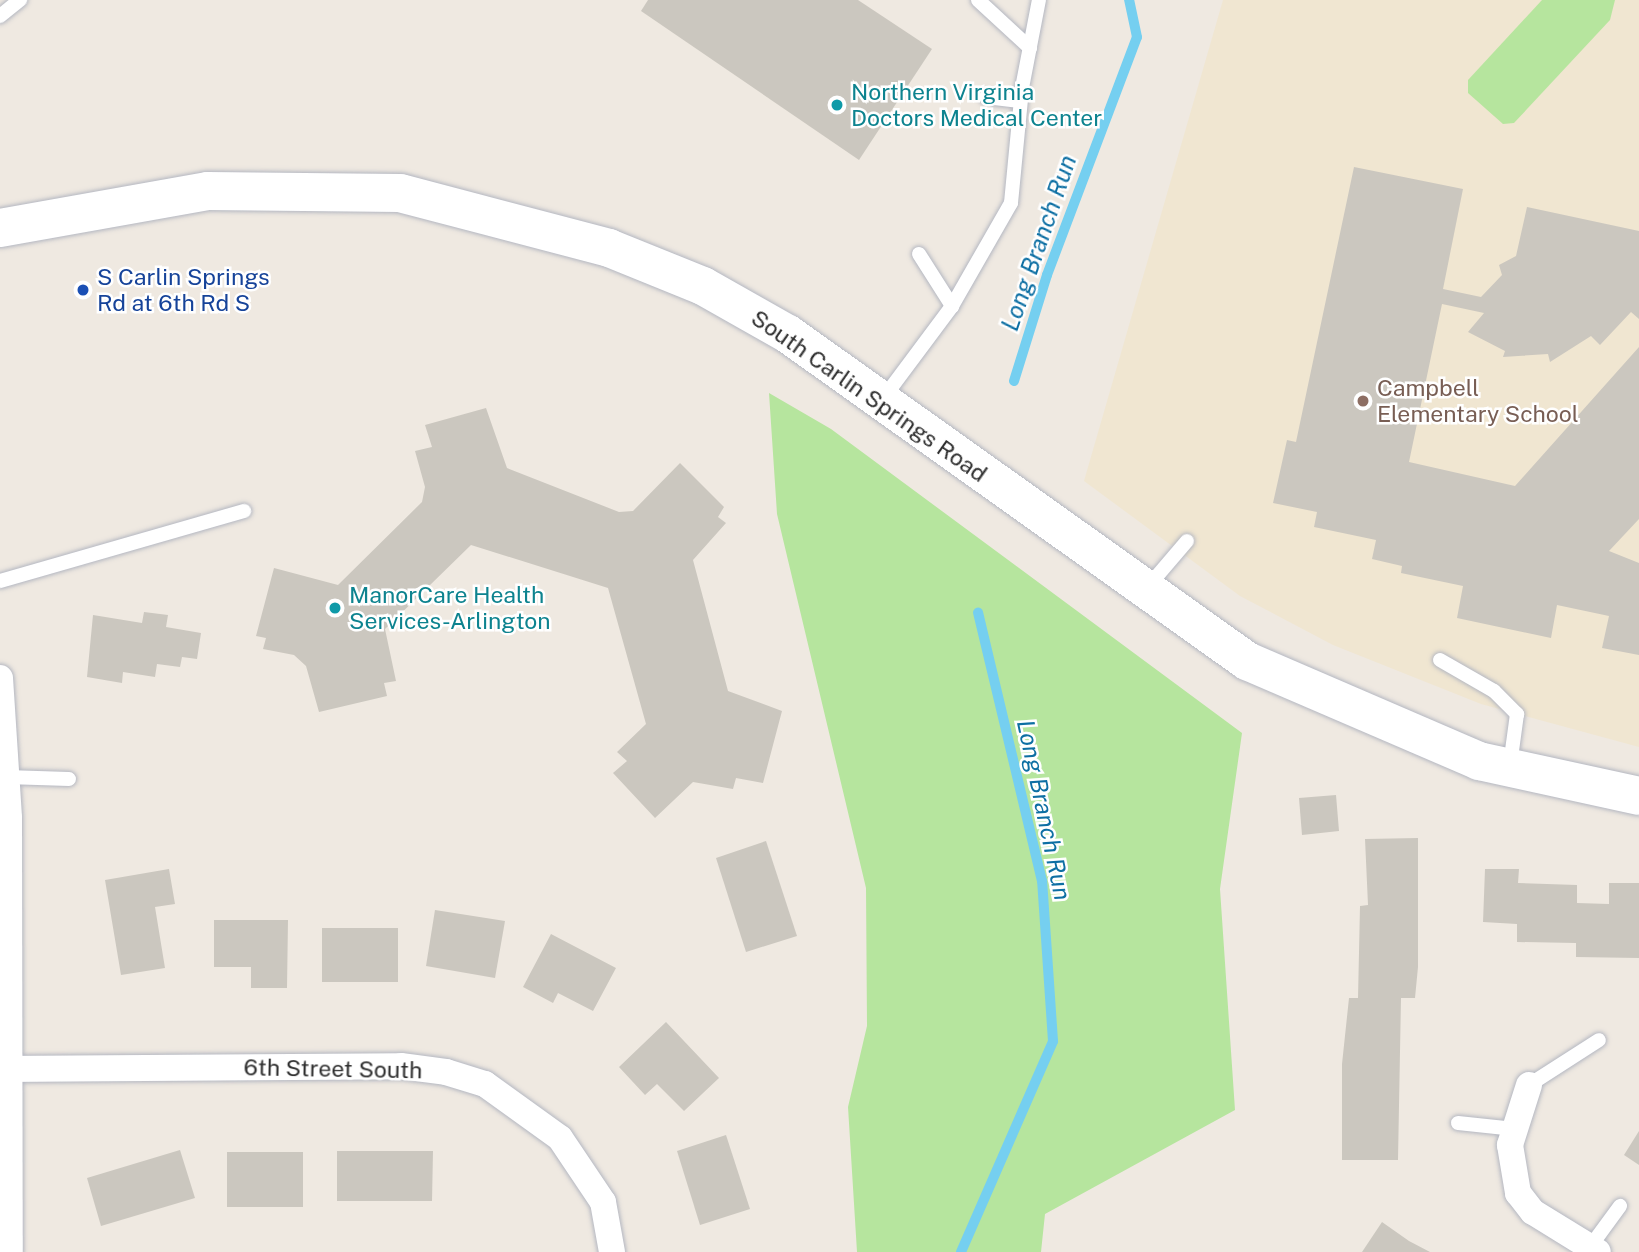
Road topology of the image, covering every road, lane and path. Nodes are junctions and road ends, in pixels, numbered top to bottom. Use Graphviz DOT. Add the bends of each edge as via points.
graph roads {
  1 [pos="20,0"];
  2 [pos="978,0"];
  3 [pos="1039,0"];
  4 [pos="0,16"];
  5 [pos="1030,48"];
  6 [pos="986,97"];
  7 [pos="1020,101"];
  8 [pos="0,228"];
  9 [pos="919,254"];
  10 [pos="952,306"];
  11 [pos="881,401"];
  12 [pos="244,511"];
  13 [pos="1187,541"];
  14 [pos="0,581"];
  15 [pos="1145,590"];
  16 [pos="1440,660"];
  17 [pos="0,678"];
  18 [pos="1509,769"];
  19 [pos="69,779"];
  20 [pos="5,790"];
  21 [pos="1639,796"];
  22 [pos="1599,1040"];
  23 [pos="5,1069"];
  24 [pos="1529,1085"];
  25 [pos="1458,1123"];
  26 [pos="1515,1129"];
  27 [pos="1620,1206"];
  28 [pos="1594,1249"];
  29 [pos="10,1252"];
  30 [pos="612,1252"];
  1 -- 4 [label="lane"];
  2 -- 5 [label="lane"];
  3 -- 5 [label="lane"];
  5 -- 7 [label="lane"];
  6 -- 7 [label="lane"];
  7 -- 10 [label="lane" via="1011,204"];
  8 -- 11 [label="main road, South Carlin Springs Road" via="208,191 400,193 608,248 703,286 788,334"];
  9 -- 10 [label="lane"];
  10 -- 11 [label="lane"];
  11 -- 15 [label="main road, South Carlin Springs Road"];
  12 -- 14 [label="lane"];
  13 -- 15 [label="lane"];
  15 -- 18 [label="main road, South Carlin Springs Road" via="1247,661 1384,725"];
  16 -- 18 [label="lane" via="1494,691 1517,715"];
  17 -- 20 [label="street"];
  18 -- 21 [label="main road, South Carlin Springs Road"];
  19 -- 20 [label="lane"];
  20 -- 23 [label="street"];
  22 -- 24 [label="lane"];
  23 -- 29 [label="street"];
  23 -- 30 [label="street, 6th Street South" via="401,1066 459,1076 514,1101 560,1138 603,1202"];
  24 -- 26 [label="street"];
  25 -- 26 [label="lane"];
  26 -- 28 [label="street" via="1511,1170 1518,1193 1533,1212"];
  27 -- 28 [label="lane"];
}
